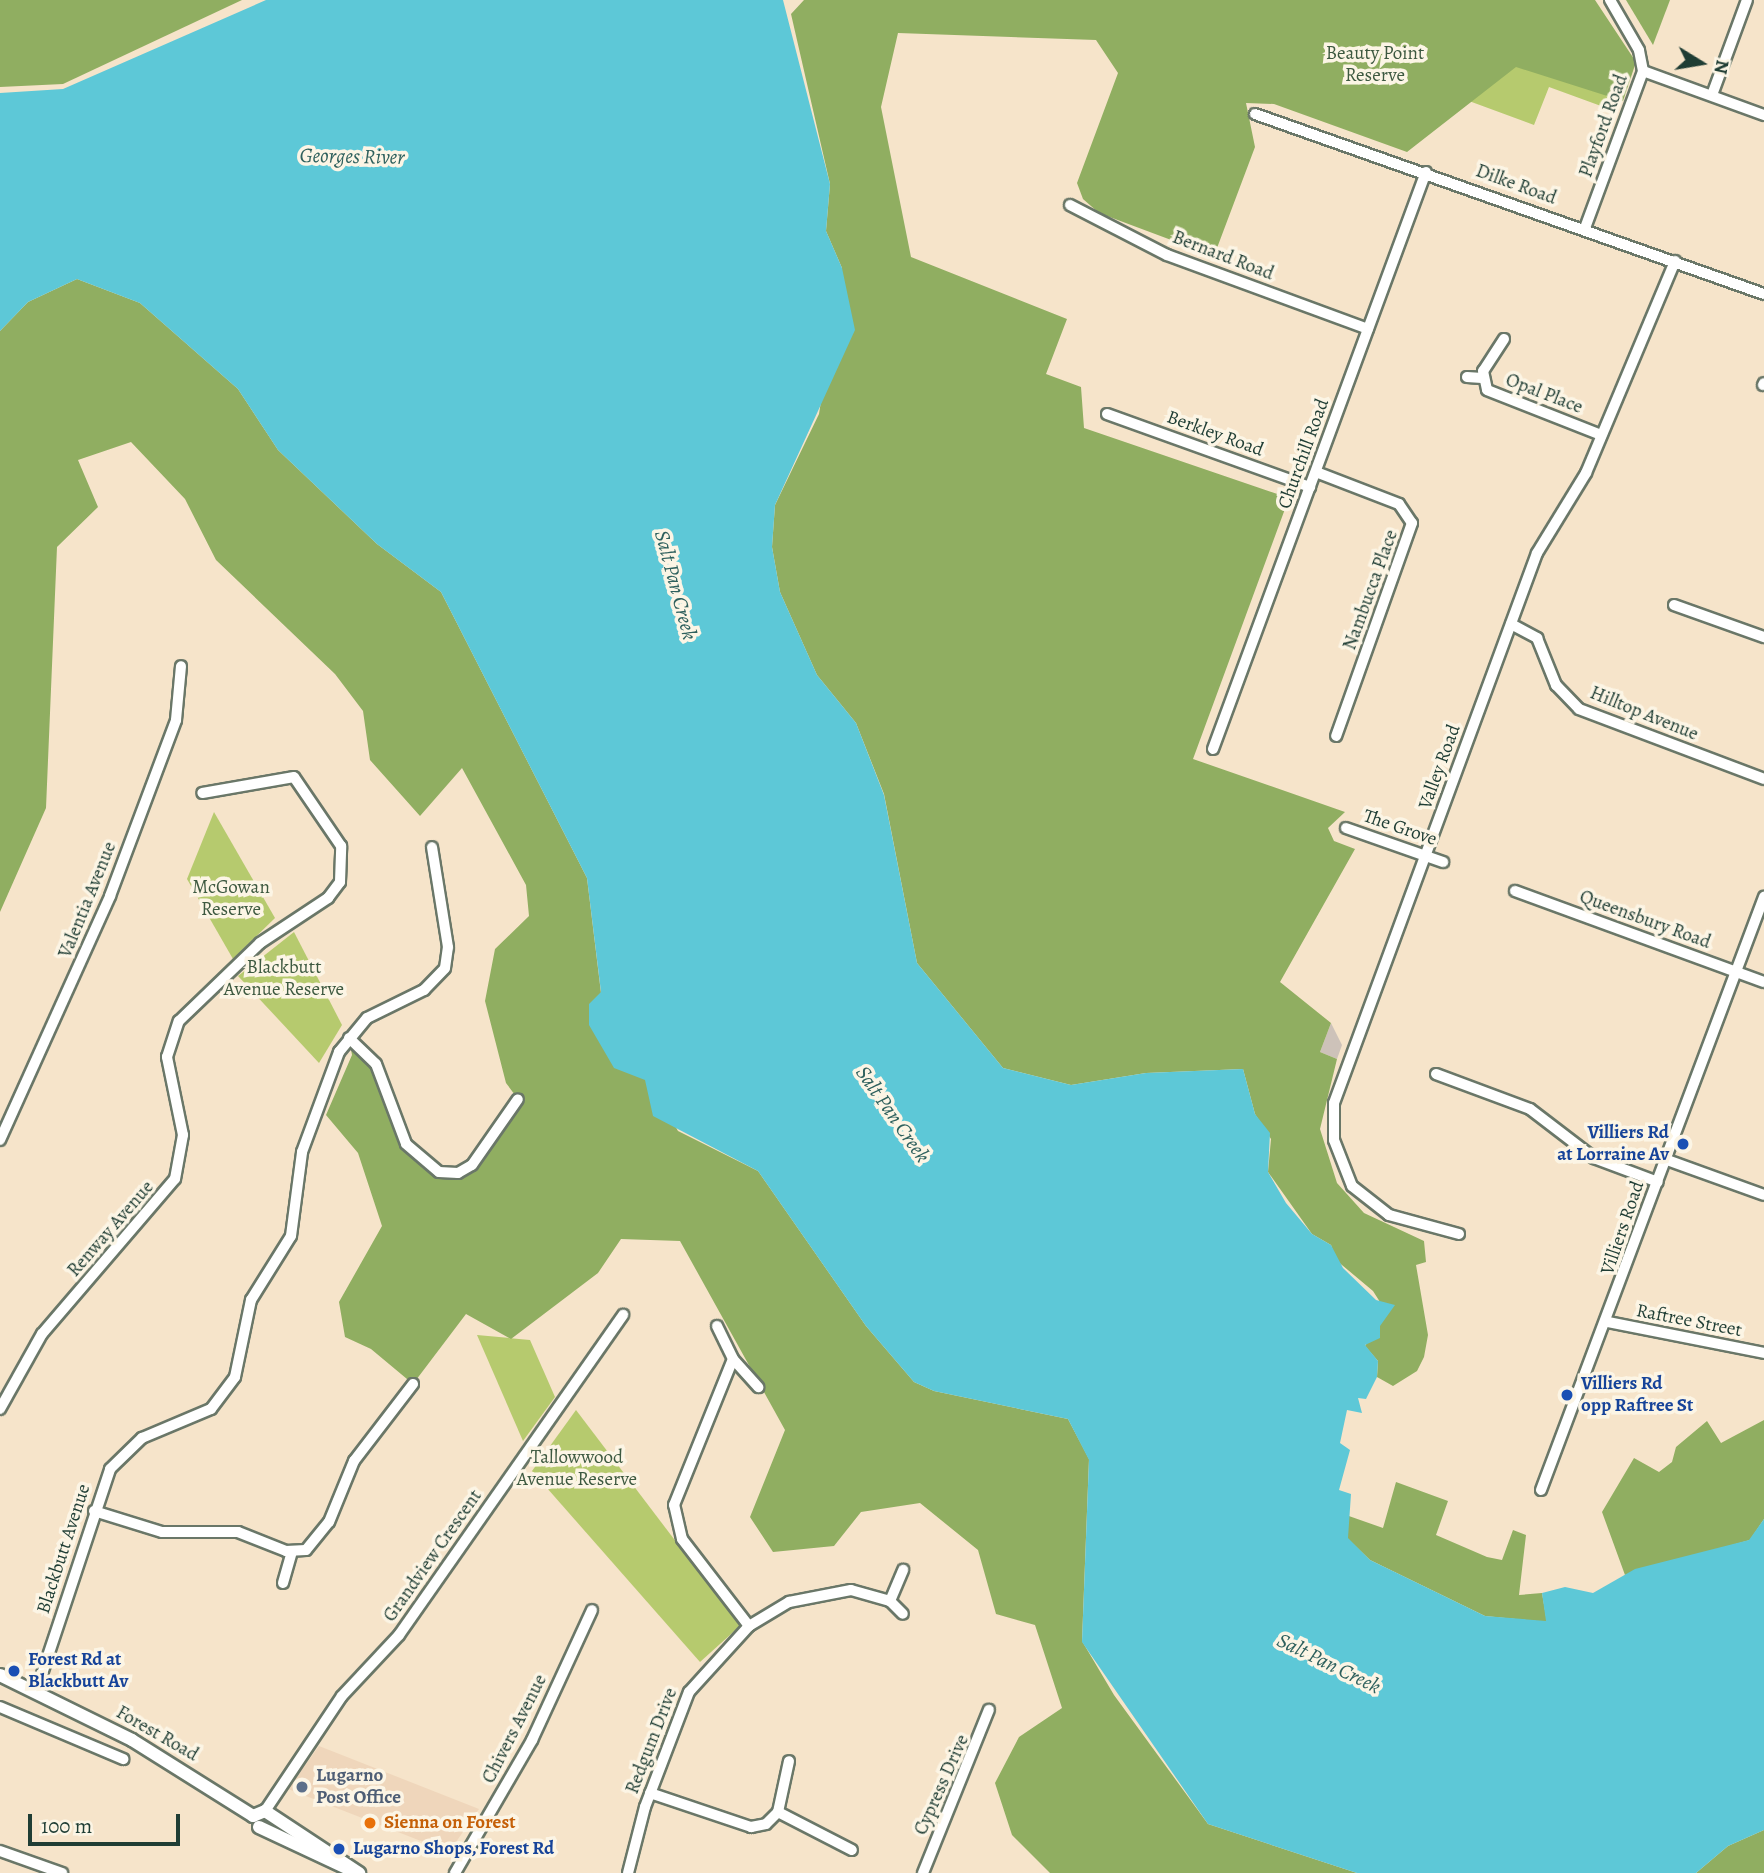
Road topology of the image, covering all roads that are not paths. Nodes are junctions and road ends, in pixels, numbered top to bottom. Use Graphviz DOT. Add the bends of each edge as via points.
graph roads {
  1 [pos="1610,0"];
  2 [pos="1747,0"];
  3 [pos="1643,71"];
  4 [pos="1712,95"];
  5 [pos="1255,114"];
  6 [pos="1764,115"];
  7 [pos="1426,172"];
  8 [pos="1070,205"];
  9 [pos="1585,228"];
  10 [pos="1675,261"];
  11 [pos="1764,294"];
  12 [pos="1368,329"];
  13 [pos="1504,339"];
  14 [pos="1467,377"];
  15 [pos="1482,378"];
  16 [pos="1107,414"];
  17 [pos="1601,435"];
  18 [pos="1316,472"];
  19 [pos="1310,487"];
  20 [pos="1674,605"];
  21 [pos="1511,624"];
  22 [pos="1764,637"];
  23 [pos="181,666"];
  24 [pos="1336,736"];
  25 [pos="1213,748"];
  26 [pos="1764,779"];
  27 [pos="202,793"];
  28 [pos="1346,828"];
  29 [pos="432,847"];
  30 [pos="1425,855"];
  31 [pos="1443,862"];
  32 [pos="1515,891"];
  33 [pos="1764,897"];
  34 [pos="1736,972"];
  35 [pos="1764,982"];
  36 [pos="349,1038"];
  37 [pos="1436,1074"];
  38 [pos="518,1099"];
  39 [pos="0,1140"];
  40 [pos="1667,1160"];
  41 [pos="1658,1182"];
  42 [pos="1764,1195"];
  43 [pos="1459,1234"];
  44 [pos="623,1315"];
  45 [pos="1608,1322"];
  46 [pos="717,1326"];
  47 [pos="1764,1353"];
  48 [pos="733,1359"];
  49 [pos="413,1384"];
  50 [pos="758,1387"];
  51 [pos="0,1409"];
  52 [pos="1541,1490"];
  53 [pos="94,1511"];
  54 [pos="292,1552"];
  55 [pos="903,1570"];
  56 [pos="282,1583"];
  57 [pos="890,1601"];
  58 [pos="592,1609"];
  59 [pos="903,1614"];
  60 [pos="749,1626"];
  61 [pos="0,1675"];
  62 [pos="36,1692"];
  63 [pos="0,1707"];
  64 [pos="989,1710"];
  65 [pos="123,1759"];
  66 [pos="789,1761"];
  67 [pos="650,1793"];
  68 [pos="778,1812"];
  69 [pos="262,1818"];
  70 [pos="852,1850"];
  71 [pos="0,1851"];
  72 [pos="464,1861"];
  73 [pos="62,1873"];
  74 [pos="358,1873"];
  75 [pos="455,1873"];
  76 [pos="462,1873"];
  77 [pos="628,1873"];
  78 [pos="923,1873"];
  1 -- 3 [label="street, Playford Road" via="1639,50"];
  2 -- 4 [label="street"];
  3 -- 4 [label="street"];
  3 -- 9 [label="street, Playford Road"];
  4 -- 6 [label="street"];
  5 -- 7 [label="street, Dilke Road"];
  7 -- 9 [label="street, Dilke Road"];
  7 -- 12 [label="street, Churchill Road"];
  8 -- 12 [label="street, Bernard Road" via="1167,255"];
  9 -- 10 [label="street, Dilke Road"];
  10 -- 11 [label="street, Dilke Road"];
  10 -- 17 [label="street, Valley Road"];
  12 -- 18 [label="street, Churchill Road"];
  13 -- 15 [label="street, Opal Place" via="1491,352"];
  14 -- 15 [label="street, Opal Place"];
  15 -- 17 [label="street, Opal Place" via="1491,393"];
  16 -- 19 [label="street, Berkley Road"];
  17 -- 21 [label="street, Valley Road" via="1586,474 1542,543"];
  18 -- 19 [label="street, Churchill Road"];
  18 -- 24 [label="street, Nambucca Place" via="1399,504 1412,523"];
  19 -- 25 [label="street, Churchill Road"];
  20 -- 22 [label="street"];
  21 -- 26 [label="street, Hilltop Avenue" via="1537,638 1556,685 1579,709"];
  21 -- 30 [label="street, Valley Road"];
  23 -- 39 [label="street, Valentia Avenue" via="176,720 110,896"];
  27 -- 51 [label="street, Renway Avenue" via="294,777 341,846 340,882 328,898 260,943 179,1021 167,1057 183,1135 175,1179 42,1334"];
  28 -- 30 [label="street, The Grove"];
  29 -- 36 [label="street, Blackbutt Avenue" via="448,947 445,968 425,990 373,1014"];
  30 -- 31 [label="street, The Grove"];
  30 -- 43 [label="street, Valley Road" via="1339,1087 1332,1129 1345,1176 1371,1204 1429,1230"];
  32 -- 34 [label="street, Queensbury Road"];
  33 -- 34 [label="street, Villiers Road"];
  34 -- 35 [label="street, Queensbury Road"];
  34 -- 40 [label="street, Villiers Road"];
  36 -- 38 [label="street" via="376,1064 406,1144 439,1172 458,1173 472,1165"];
  36 -- 53 [label="street, Blackbutt Avenue" via="302,1152 291,1237 248,1309 235,1377 203,1415 142,1438 124,1452 104,1480"];
  37 -- 41 [label="street" via="1530,1110 1594,1158"];
  40 -- 41 [label="street, Villiers Road"];
  40 -- 42 [label="street"];
  41 -- 45 [label="street, Villiers Road"];
  44 -- 69 [label="street, Grandview Crescent" via="399,1635 342,1696"];
  45 -- 47 [label="street, Raftree Street"];
  45 -- 52 [label="street, Villiers Road"];
  46 -- 48 [label="street"];
  48 -- 50 [label="street"];
  48 -- 60 [label="street" via="680,1486 674,1515 682,1539"];
  49 -- 54 [label="street" via="354,1461 317,1539"];
  53 -- 54 [label="street" via="171,1533 248,1534"];
  53 -- 62 [label="street, Blackbutt Avenue"];
  54 -- 56 [label="street"];
  55 -- 57 [label="street"];
  57 -- 59 [label="street, Redgum Drive"];
  57 -- 60 [label="street, Redgum Drive" via="863,1590 840,1592 779,1606"];
  58 -- 72 [label="street, Chivers Avenue" via="532,1740"];
  60 -- 67 [label="street, Redgum Drive" via="689,1692"];
  61 -- 62 [label="street, Forest Road"];
  62 -- 69 [label="street, Forest Road" via="139,1744"];
  63 -- 65 [label="street, Forest Road"];
  64 -- 78 [label="street, Cypress Drive"];
  66 -- 68 [label="street"];
  67 -- 68 [label="street" via="751,1827 766,1824"];
  67 -- 77 [label="street, Redgum Drive"];
  68 -- 70 [label="street"];
  69 -- 74 [label="street, Forest Road"];
  71 -- 73 [label="street"];
  72 -- 75 [label="street, Chivers Avenue"];
  72 -- 76 [label="street, Chivers Avenue"];
}
